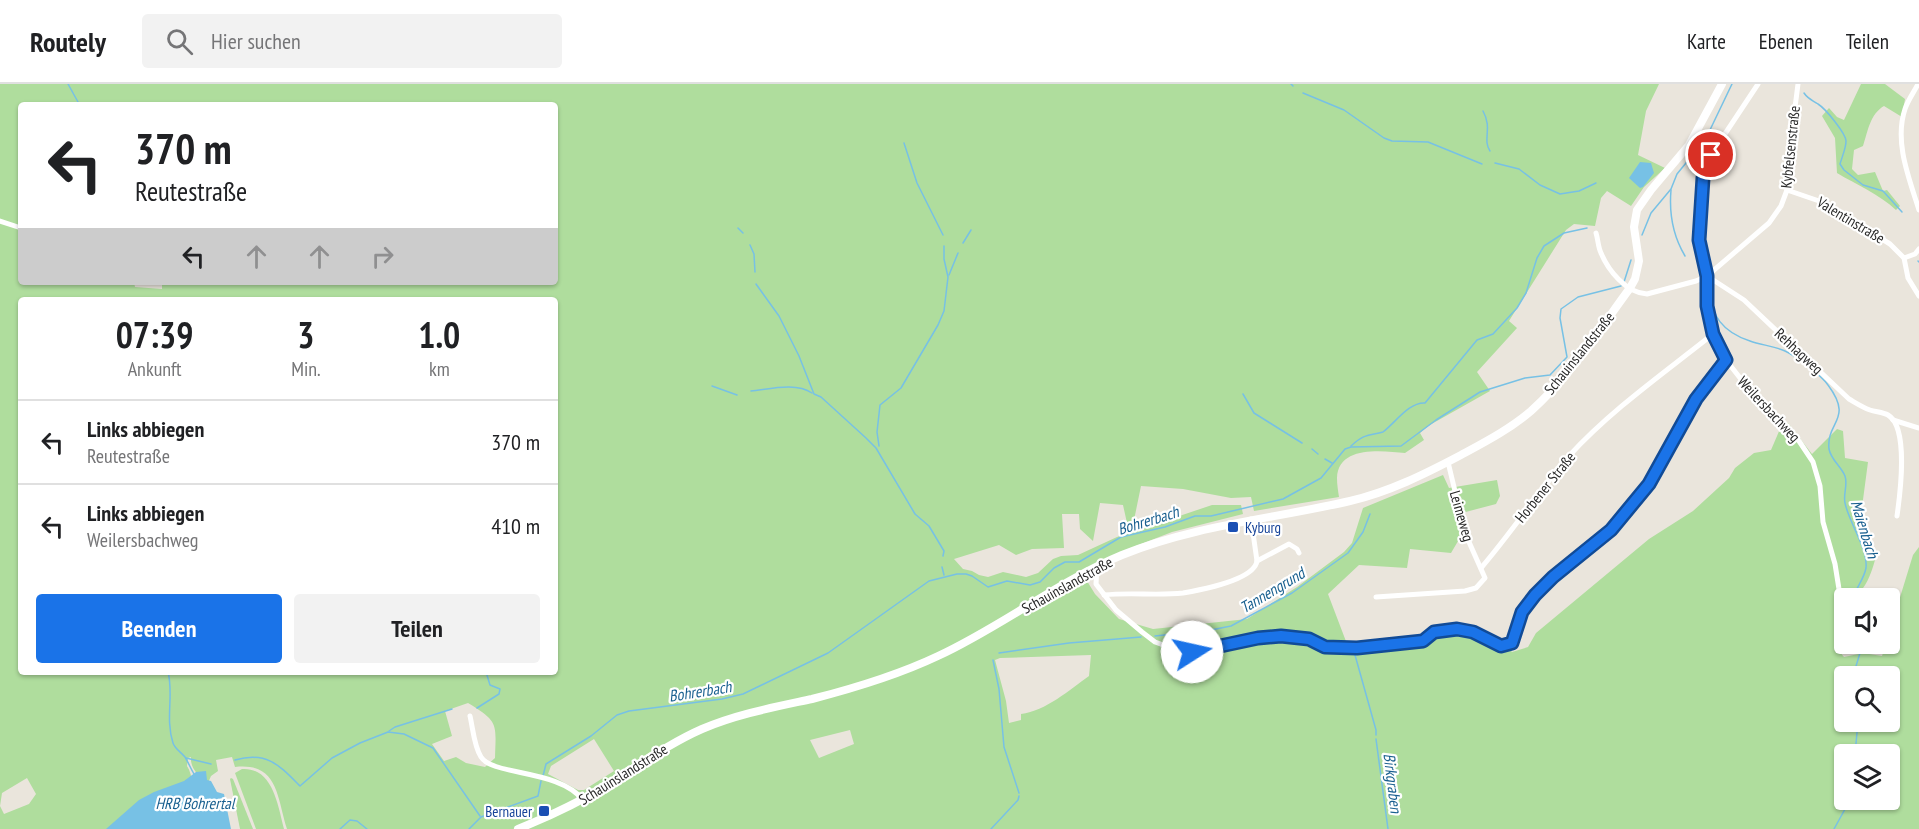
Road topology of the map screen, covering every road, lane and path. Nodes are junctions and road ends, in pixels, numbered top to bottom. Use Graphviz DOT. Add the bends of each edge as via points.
graph roads {
  1 [pos="1722,84"];
  2 [pos="1758,84"];
  3 [pos="1798,84"];
  4 [pos="1918,84"];
  5 [pos="1787,190"];
  6 [pos="1919,210"];
  7 [pos="0,221"];
  8 [pos="18,227"];
  9 [pos="1596,233"];
  10 [pos="1919,249"];
  11 [pos="1904,258"];
  12 [pos="1707,276"];
  13 [pos="1628,286"];
  14 [pos="1919,296"];
  15 [pos="1713,334"];
  16 [pos="1726,360"];
  17 [pos="1893,420"];
  18 [pos="1919,428"];
  19 [pos="1448,462"];
  20 [pos="1897,516"];
  21 [pos="1251,519"];
  22 [pos="1299,553"];
  23 [pos="1257,561"];
  24 [pos="1098,566"];
  25 [pos="1481,568"];
  26 [pos="1839,588"];
  27 [pos="1104,595"];
  28 [pos="1376,597"];
  29 [pos="470,716"];
  30 [pos="583,800"];
  31 [pos="518,829"];
  1 -- 13 [label="main road, Schauinslandstraße" via="1689,145 1637,210 1634,226 1639,261 1635,279"];
  2 -- 12 [label="street, Weilersbachweg" via="1711,155 1703,178 1699,240"];
  3 -- 5 [label="street, Kybfelsenstraße"];
  4 -- 6 [label="street" via="1905,109 1902,129 1906,167"];
  5 -- 11 [label="street, Valentinstraße" via="1822,202 1870,230"];
  5 -- 12 [label="street, Kybfelsenstraße" via="1769,223"];
  7 -- 8 [label="street"];
  9 -- 13 [label="street" via="1600,252 1617,278"];
  10 -- 11 [label="street"];
  11 -- 14 [label="street" via="1904,268"];
  12 -- 13 [label="street, Kybfelsenstraße" via="1647,294"];
  12 -- 15 [label="street, Weilersbachweg" via="1707,306"];
  12 -- 17 [label="street, Rehhagweg" via="1744,300 1849,399"];
  13 -- 19 [label="main road, Schauinslandstraße" via="1562,379 1530,412 1497,436"];
  15 -- 16 [label="street, Weilersbachweg"];
  15 -- 25 [label="street, Horbener Straße" via="1607,418 1570,456"];
  16 -- 26 [label="street, Weilersbachweg" via="1751,392 1783,422 1813,462"];
  16 -- 27 [label="street" via="1696,399 1649,484 1611,530 1535,595 1522,612 1514,640 1507,646 1457,629 1434,632 1423,641 1357,648 1325,647 1309,639 1281,636 1192,652 1155,642"];
  17 -- 18 [label="street, Rehhagweg"];
  17 -- 20 [label="street" via="1902,458"];
  19 -- 21 [label="main road, Schauinslandstraße" via="1380,493"];
  19 -- 25 [label="street, Leimeweg" via="1466,533"];
  21 -- 23 [label="street"];
  21 -- 24 [label="main road, Schauinslandstraße" via="1154,542"];
  22 -- 23 [label="street" via="1288,544"];
  23 -- 27 [label="street" via="1240,578 1209,587 1184,592"];
  24 -- 27 [label="street" via="1096,584"];
  24 -- 30 [label="main road, Schauinslandstraße" via="936,657 879,680 701,729"];
  25 -- 28 [label="street, Horbener Straße" via="1485,578 1476,588"];
  29 -- 30 [label="street" via="483,759 496,767 547,777 576,791"];
  30 -- 31 [label="main road, Schauinslandstraße"];
}
